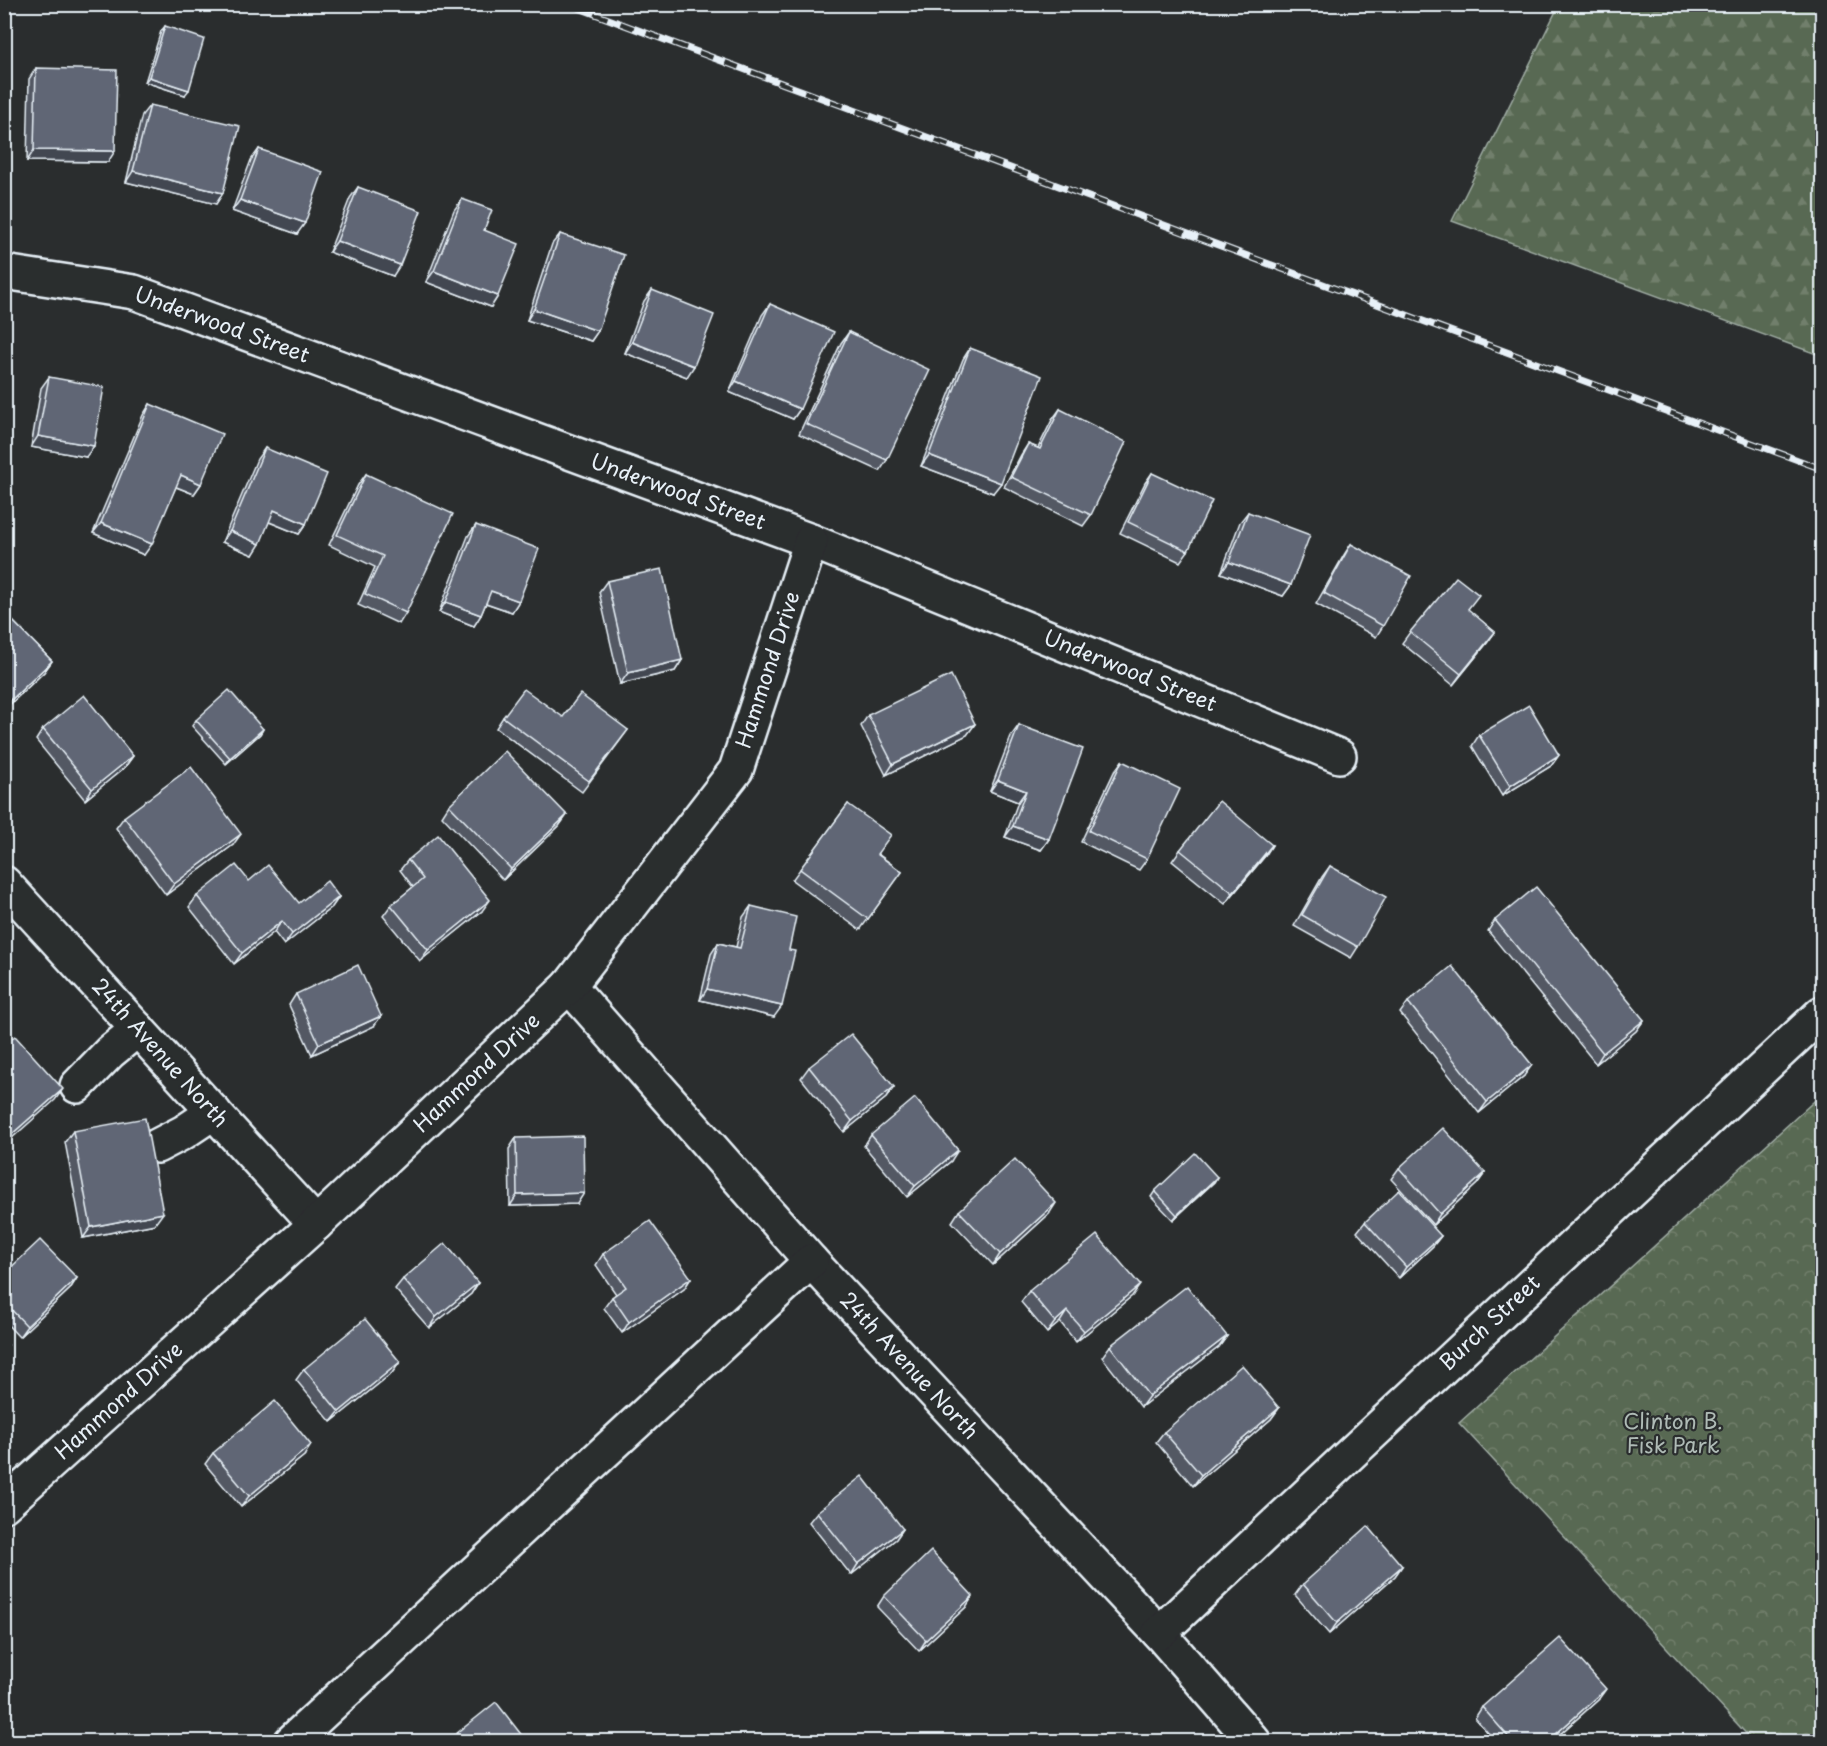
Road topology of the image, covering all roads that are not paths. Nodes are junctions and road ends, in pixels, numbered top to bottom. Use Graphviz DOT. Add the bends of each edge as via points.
graph roads {
  1 [pos="4,272"];
  2 [pos="811,541"];
  3 [pos="1339,756"];
  4 [pos="4,883"];
  5 [pos="569,986"];
  6 [pos="1822,1013"];
  7 [pos="138,1029"];
  8 [pos="77,1086"];
  9 [pos="214,1112"];
  10 [pos="157,1146"];
  11 [pos="316,1224"];
  12 [pos="811,1261"];
  13 [pos="4,1505"];
  14 [pos="1159,1633"];
  15 [pos="291,1742"];
  16 [pos="1254,1742"];
  1 -- 2 [label="street, Underwood Street" via="134,291"];
  2 -- 3 [label="street, Underwood Street"];
  2 -- 5 [label="street, Hammond Drive" via="736,770"];
  4 -- 7 [label="street, 24th Avenue North"];
  5 -- 11 [label="street, Hammond Drive"];
  5 -- 12 [label="street, 24th Avenue North"];
  6 -- 14 [label="street, Burch Street"];
  7 -- 8 [label="street"];
  7 -- 9 [label="street, 24th Avenue North"];
  9 -- 10 [label="street"];
  9 -- 11 [label="street, 24th Avenue North"];
  11 -- 13 [label="street, Hammond Drive"];
  12 -- 14 [label="street, 24th Avenue North"];
  12 -- 15 [label="street"];
  14 -- 16 [label="street, 24th Avenue North"];
}
